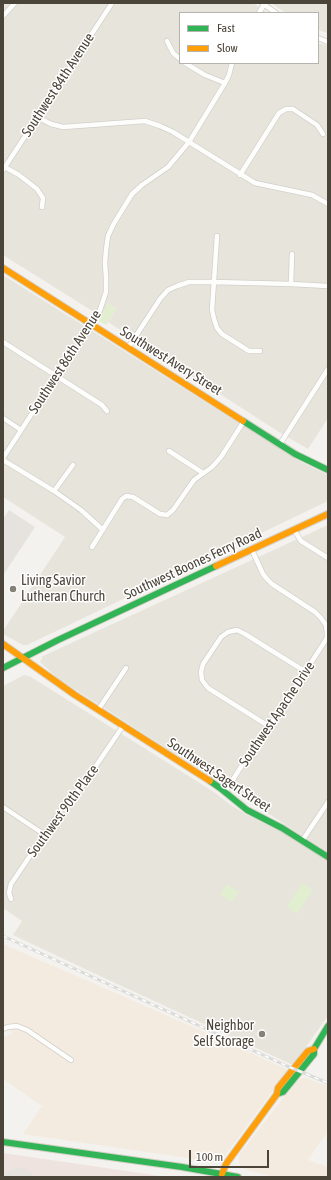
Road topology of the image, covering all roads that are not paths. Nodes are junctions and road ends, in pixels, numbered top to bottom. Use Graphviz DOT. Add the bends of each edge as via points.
graph roads {
  1 [pos="15,3"];
  2 [pos="112,3"];
  3 [pos="264,4"];
  4 [pos="275,12"];
  5 [pos="3,16"];
  6 [pos="167,41"];
  7 [pos="179,58"];
  8 [pos="187,64"];
  9 [pos="232,64"];
  10 [pos="225,83"];
  11 [pos="37,117"];
  12 [pos="323,134"];
  13 [pos="189,142"];
  14 [pos="4,168"];
  15 [pos="240,175"];
  16 [pos="328,204"];
  17 [pos="42,207"];
  18 [pos="216,236"];
  19 [pos="292,254"];
  20 [pos="3,268"];
  21 [pos="214,282"];
  22 [pos="291,284"];
  23 [pos="328,286"];
  24 [pos="92,325"];
  25 [pos="3,342"];
  26 [pos="128,348"];
  27 [pos="260,351"];
  28 [pos="328,369"];
  29 [pos="57,376"];
  30 [pos="107,411"];
  31 [pos="3,418"];
  32 [pos="244,422"];
  33 [pos="21,430"];
  34 [pos="280,444"];
  35 [pos="169,451"];
  36 [pos="3,459"];
  37 [pos="73,466"];
  38 [pos="328,470"];
  39 [pos="203,473"];
  40 [pos="54,491"];
  41 [pos="328,514"];
  42 [pos="103,530"];
  43 [pos="294,530"];
  44 [pos="92,547"];
  45 [pos="252,550"];
  46 [pos="328,558"];
  47 [pos="3,644"];
  48 [pos="23,658"];
  49 [pos="3,668"];
  50 [pos="126,668"];
  51 [pos="306,672"];
  52 [pos="98,710"];
  53 [pos="123,726"];
  54 [pos="270,727"];
  55 [pos="224,792"];
  56 [pos="328,802"];
  57 [pos="3,807"];
  58 [pos="45,835"];
  59 [pos="302,841"];
  60 [pos="328,857"];
  61 [pos="10,899"];
  62 [pos="328,1026"];
  63 [pos="3,1029"];
  64 [pos="71,1060"];
  65 [pos="3,1142"];
  66 [pos="221,1175"];
  67 [pos="238,1177"];
  1 -- 5 [label="street"];
  2 -- 11 [label="street, Southwest 84th Avenue"];
  3 -- 4 [label="street"];
  6 -- 7 [label="street"];
  8 -- 10 [label="street"];
  9 -- 10 [label="street, Southwest 86th Avenue"];
  10 -- 13 [label="street, Southwest 86th Avenue"];
  11 -- 13 [label="street" via="63,127 145,121 173,132"];
  11 -- 14 [label="street, Southwest 84th Avenue"];
  12 -- 15 [label="street" via="317,125 293,108 286,109 279,113"];
  13 -- 15 [label="street"];
  13 -- 24 [label="street, Southwest 86th Avenue" via="168,167 132,194 113,225 106,250 106,292"];
  14 -- 17 [label="street" via="19,175 37,189 43,198"];
  15 -- 16 [label="street" via="255,183 312,195"];
  18 -- 21 [label="street"];
  19 -- 22 [label="street"];
  20 -- 24 [label="main road, Southwest Avery Street"];
  21 -- 22 [label="street"];
  21 -- 26 [label="street" via="189,282 168,290"];
  21 -- 27 [label="street" via="212,310 217,328 249,351"];
  22 -- 23 [label="street"];
  24 -- 26 [label="main road, Southwest Avery Street"];
  24 -- 29 [label="street, Southwest 86th Avenue"];
  25 -- 29 [label="street"];
  26 -- 32 [label="main road, Southwest Avery Street"];
  28 -- 34 [label="street"];
  29 -- 30 [label="street" via="102,405"];
  29 -- 33 [label="street, Southwest 86th Avenue"];
  31 -- 33 [label="street"];
  32 -- 34 [label="main road, Southwest Avery Street"];
  32 -- 39 [label="street" via="221,458"];
  33 -- 36 [label="street, Southwest 86th Avenue"];
  34 -- 38 [label="main road, Southwest Avery Street"];
  35 -- 39 [label="street"];
  36 -- 40 [label="street"];
  37 -- 40 [label="street"];
  39 -- 42 [label="street" via="194,480 167,515 160,514 133,497 126,496"];
  40 -- 42 [label="street"];
  41 -- 43 [label="main road, Southwest Boones Ferry Road"];
  42 -- 44 [label="street"];
  43 -- 45 [label="main road, Southwest Boones Ferry Road"];
  43 -- 46 [label="street" via="301,541"];
  45 -- 48 [label="main road, Southwest Boones Ferry Road"];
  45 -- 51 [label="street, Southwest Apache Drive" via="267,579 315,612 326,625 327,638"];
  47 -- 48 [label="main road, Southwest Sagert Street"];
  48 -- 49 [label="main road, Southwest Boones Ferry Road"];
  48 -- 52 [label="main road, Southwest Sagert Street"];
  50 -- 52 [label="street"];
  51 -- 54 [label="street, Southwest Apache Drive"];
  51 -- 54 [label="street" via="237,630 221,637 203,664 202,680 208,688"];
  52 -- 53 [label="main road, Southwest Sagert Street"];
  53 -- 55 [label="main road, Southwest Sagert Street"];
  53 -- 58 [label="street, Southwest 90th Place"];
  54 -- 55 [label="street, Southwest Apache Drive"];
  55 -- 59 [label="main road, Southwest Sagert Street" via="253,814"];
  56 -- 59 [label="street"];
  57 -- 58 [label="street"];
  58 -- 61 [label="street, Southwest 90th Place" via="11,884"];
  59 -- 60 [label="main road, Southwest Sagert Street"];
  62 -- 66 [label="main road" via="314,1049 314,1054 283,1092 277,1094 226,1164"];
  63 -- 64 [label="street" via="17,1026 27,1030"];
  65 -- 66 [label="main road" via="182,1167"];
  66 -- 67 [label="main road"];
}
